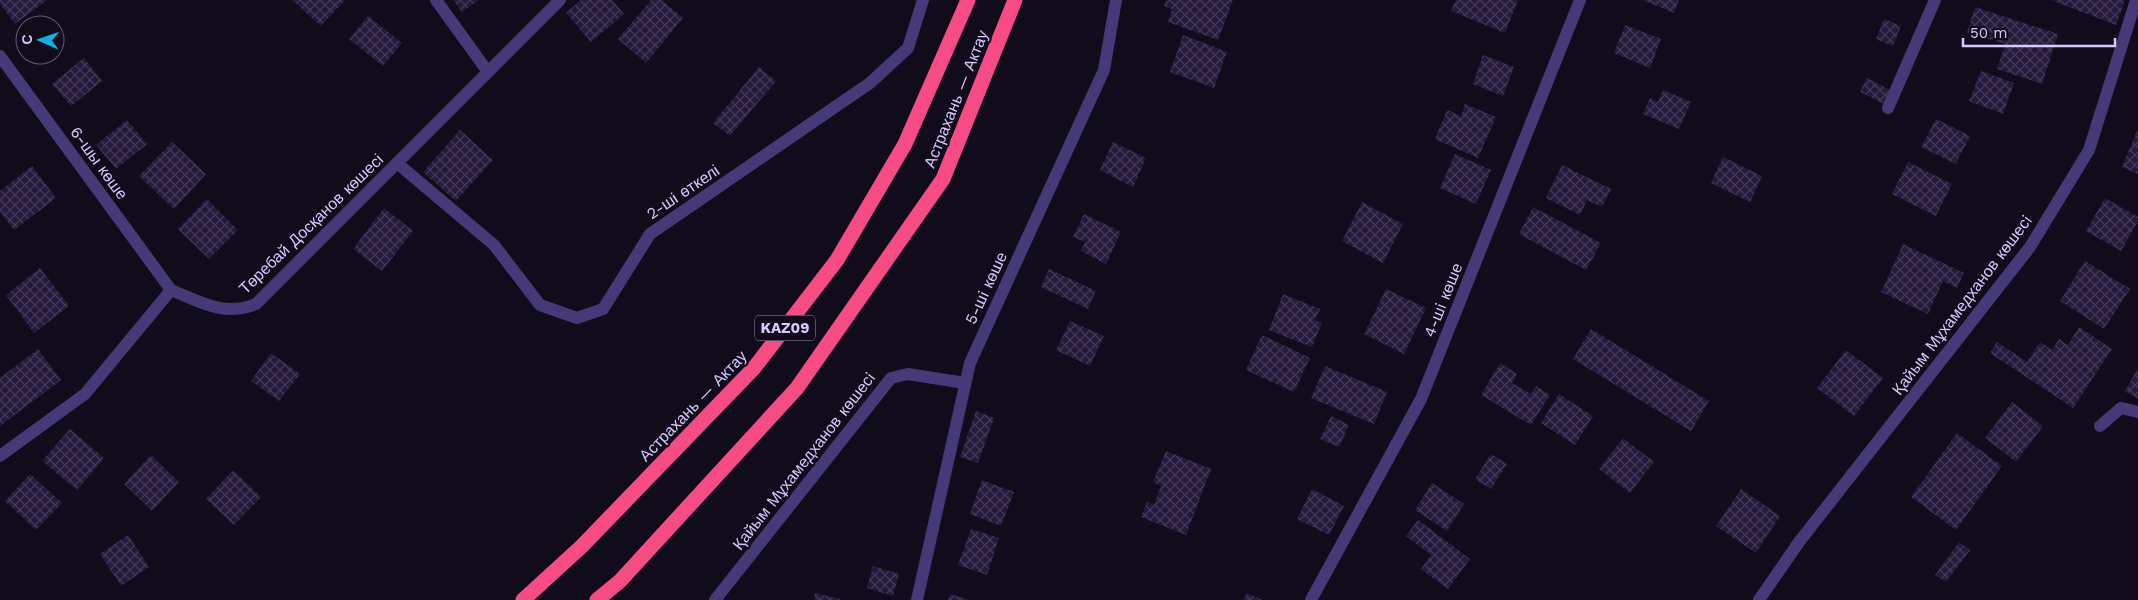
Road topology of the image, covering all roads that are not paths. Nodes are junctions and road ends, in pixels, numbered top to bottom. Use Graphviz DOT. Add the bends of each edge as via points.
graph roads {
  1 [pos="436,0"];
  2 [pos="560,0"];
  3 [pos="923,0"];
  4 [pos="968,0"];
  5 [pos="1016,0"];
  6 [pos="1116,0"];
  7 [pos="1580,0"];
  8 [pos="1935,0"];
  9 [pos="2136,0"];
  10 [pos="0,56"];
  11 [pos="488,72"];
  12 [pos="1888,108"];
  13 [pos="397,162"];
  14 [pos="171,290"];
  15 [pos="966,383"];
  16 [pos="2138,412"];
  17 [pos="2100,426"];
  18 [pos="0,456"];
  19 [pos="524,600"];
  20 [pos="598,600"];
  21 [pos="715,600"];
  22 [pos="917,600"];
  23 [pos="1311,600"];
  24 [pos="1759,600"];
  1 -- 11 [label="street"];
  2 -- 11 [label="street, Төребай Досқанов көшесі"];
  3 -- 13 [label="street, 2-ші өткелі" via="908,48 870,83 650,234 603,308 577,318 540,305 494,245"];
  4 -- 19 [label="highway, Астрахань — Актау / KAZ09" via="905,144 837,260 754,368 582,546"];
  5 -- 20 [label="highway, Астрахань — Актау / KAZ09" via="943,179 797,388 620,581"];
  6 -- 15 [label="street, 5-шi көше" via="1104,70 970,364"];
  7 -- 23 [label="street, 4-шi көше" via="1420,399"];
  8 -- 12 [label="street"];
  9 -- 24 [label="street, Қайым Мұхамедханов көшесi" via="2089,150 2030,247 1799,542"];
  10 -- 14 [label="street, 6-шы көше"];
  11 -- 13 [label="street, Төребай Досқанов көшесі"];
  13 -- 14 [label="street, Төребай Досқанов көшесі" via="256,304 242,310 226,311"];
  14 -- 18 [label="street" via="85,394"];
  15 -- 21 [label="street, Қайым Мұхамедханов көшесi" via="908,374 891,378"];
  15 -- 22 [label="street, 5-шi көше"];
  16 -- 17 [label="street" via="2121,408"];
}
